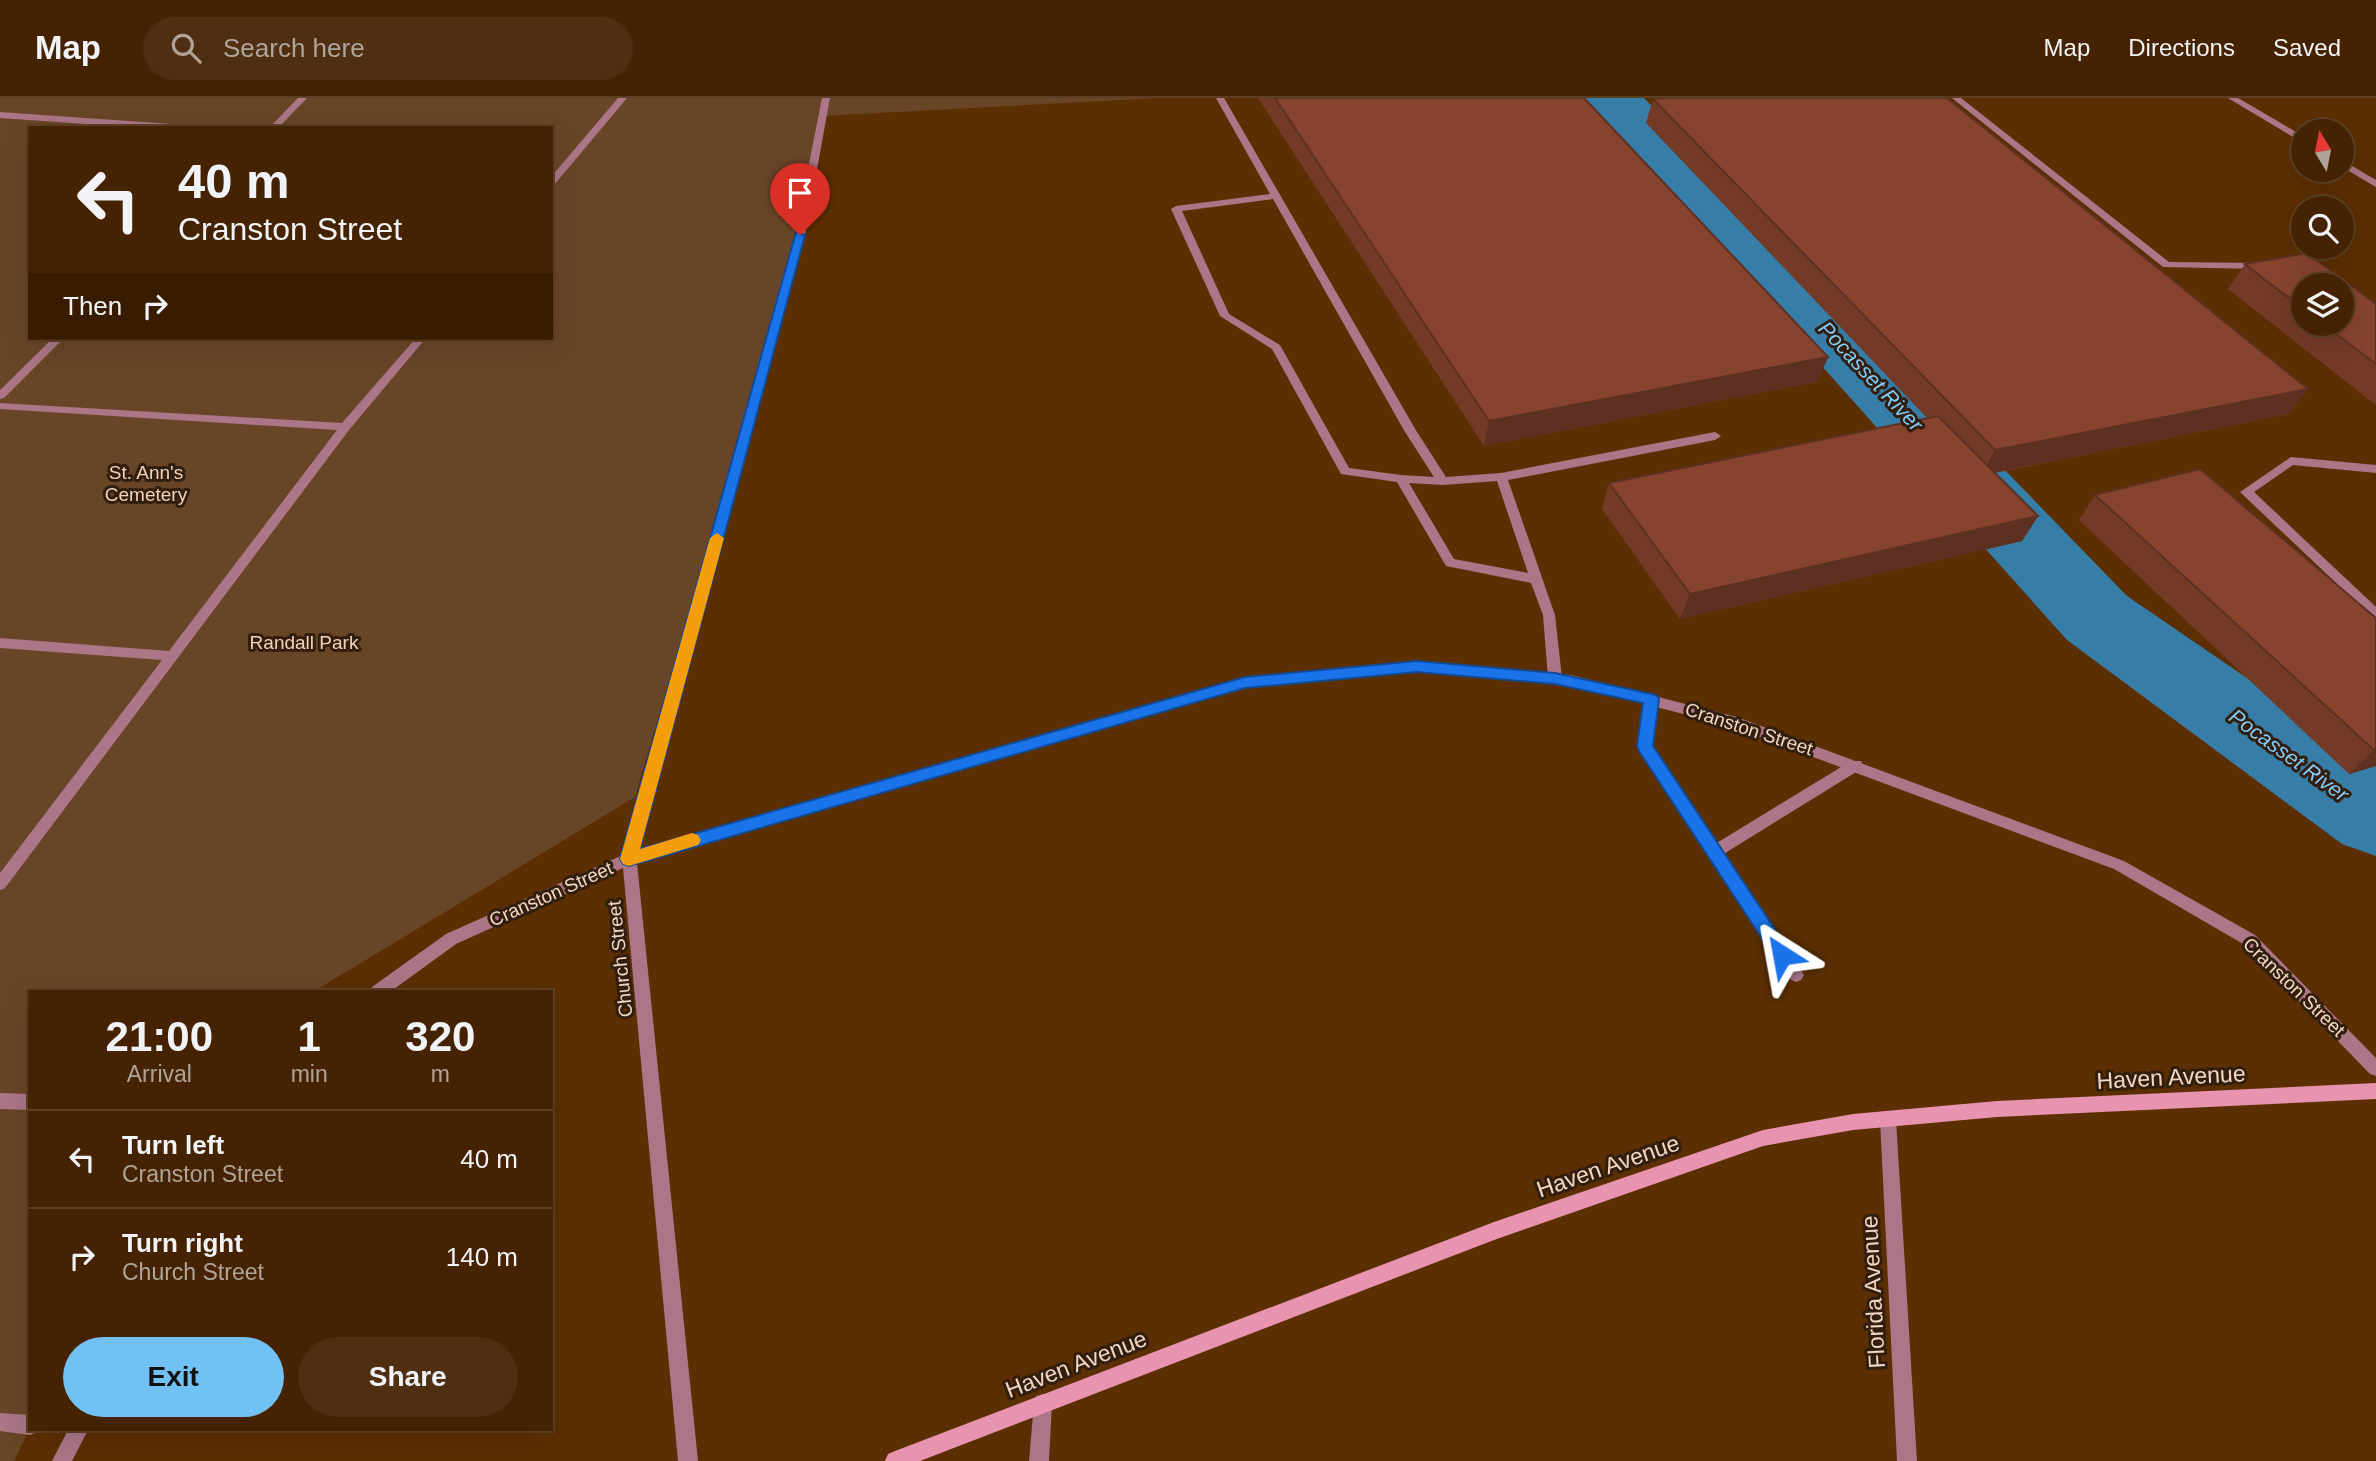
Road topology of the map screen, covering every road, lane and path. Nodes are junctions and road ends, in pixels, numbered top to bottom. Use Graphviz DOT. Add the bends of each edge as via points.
graph roads {
  1 [pos="303,98"];
  2 [pos="623,98"];
  3 [pos="825,98"];
  4 [pos="1220,98"];
  5 [pos="1956,98"];
  6 [pos="2232,98"];
  7 [pos="0,115"];
  8 [pos="157,126"];
  9 [pos="275,126"];
  10 [pos="2291,133"];
  11 [pos="2354,170"];
  12 [pos="553,181"];
  13 [pos="2376,184"];
  14 [pos="1275,196"];
  15 [pos="2277,266"];
  16 [pos="57,340"];
  17 [pos="419,340"];
  18 [pos="0,396"];
  19 [pos="0,405"];
  20 [pos="345,427"];
  21 [pos="1714,436"];
  22 [pos="2376,469"];
  23 [pos="1501,477"];
  24 [pos="1401,479"];
  25 [pos="1443,481"];
  26 [pos="1535,579"];
  27 [pos="2376,614"];
  28 [pos="0,643"];
  29 [pos="171,656"];
  30 [pos="1555,678"];
  31 [pos="1651,699"];
  32 [pos="1856,765"];
  33 [pos="1713,853"];
  34 [pos="629,859"];
  35 [pos="0,884"];
  36 [pos="1796,975"];
  37 [pos="381,990"];
  38 [pos="2376,1069"];
  39 [pos="2376,1091"];
  40 [pos="0,1101"];
  41 [pos="28,1102"];
  42 [pos="1888,1120"];
  43 [pos="1043,1403"];
  44 [pos="0,1422"];
  45 [pos="28,1425"];
  46 [pos="77,1431"];
  47 [pos="62,1461"];
  48 [pos="688,1461"];
  49 [pos="895,1461"];
  50 [pos="1039,1461"];
  51 [pos="1907,1461"];
  1 -- 9 [label="street"];
  2 -- 12 [label="street"];
  3 -- 34 [label="street, Church Street" via="800,235"];
  4 -- 14 [label="street"];
  5 -- 15 [label="street" via="2167,265"];
  6 -- 10 [label="street"];
  7 -- 8 [label="street"];
  11 -- 13 [label="street"];
  14 -- 24 [label="street" via="1176,209 1225,316 1276,346 1345,471"];
  14 -- 25 [label="street"];
  16 -- 18 [label="street"];
  17 -- 20 [label="street"];
  19 -- 20 [label="street"];
  20 -- 29 [label="street"];
  21 -- 23 [label="street"];
  22 -- 27 [label="street" via="2291,461 2246,492"];
  23 -- 25 [label="street"];
  23 -- 26 [label="street"];
  24 -- 25 [label="street"];
  24 -- 26 [label="street" via="1450,563"];
  26 -- 30 [label="street" via="1549,615"];
  28 -- 29 [label="street"];
  29 -- 35 [label="street"];
  30 -- 31 [label="street, Cranston Street"];
  30 -- 34 [label="street, Cranston Street" via="1417,667 1245,682"];
  31 -- 32 [label="street, Cranston Street" via="1732,721"];
  31 -- 33 [label="street" via="1645,746"];
  32 -- 33 [label="street"];
  32 -- 38 [label="street, Cranston Street" via="2119,865 2250,940"];
  33 -- 36 [label="street"];
  34 -- 37 [label="street, Cranston Street" via="451,939"];
  34 -- 48 [label="street, Church Street"];
  39 -- 42 [label="main road, Haven Avenue" via="1997,1109"];
  40 -- 41 [label="street"];
  42 -- 43 [label="main road, Haven Avenue" via="1763,1138 1494,1231"];
  42 -- 51 [label="street, Florida Avenue"];
  43 -- 49 [label="main road, Haven Avenue"];
  43 -- 50 [label="street"];
  44 -- 45 [label="street"];
  46 -- 47 [label="street"];
}
